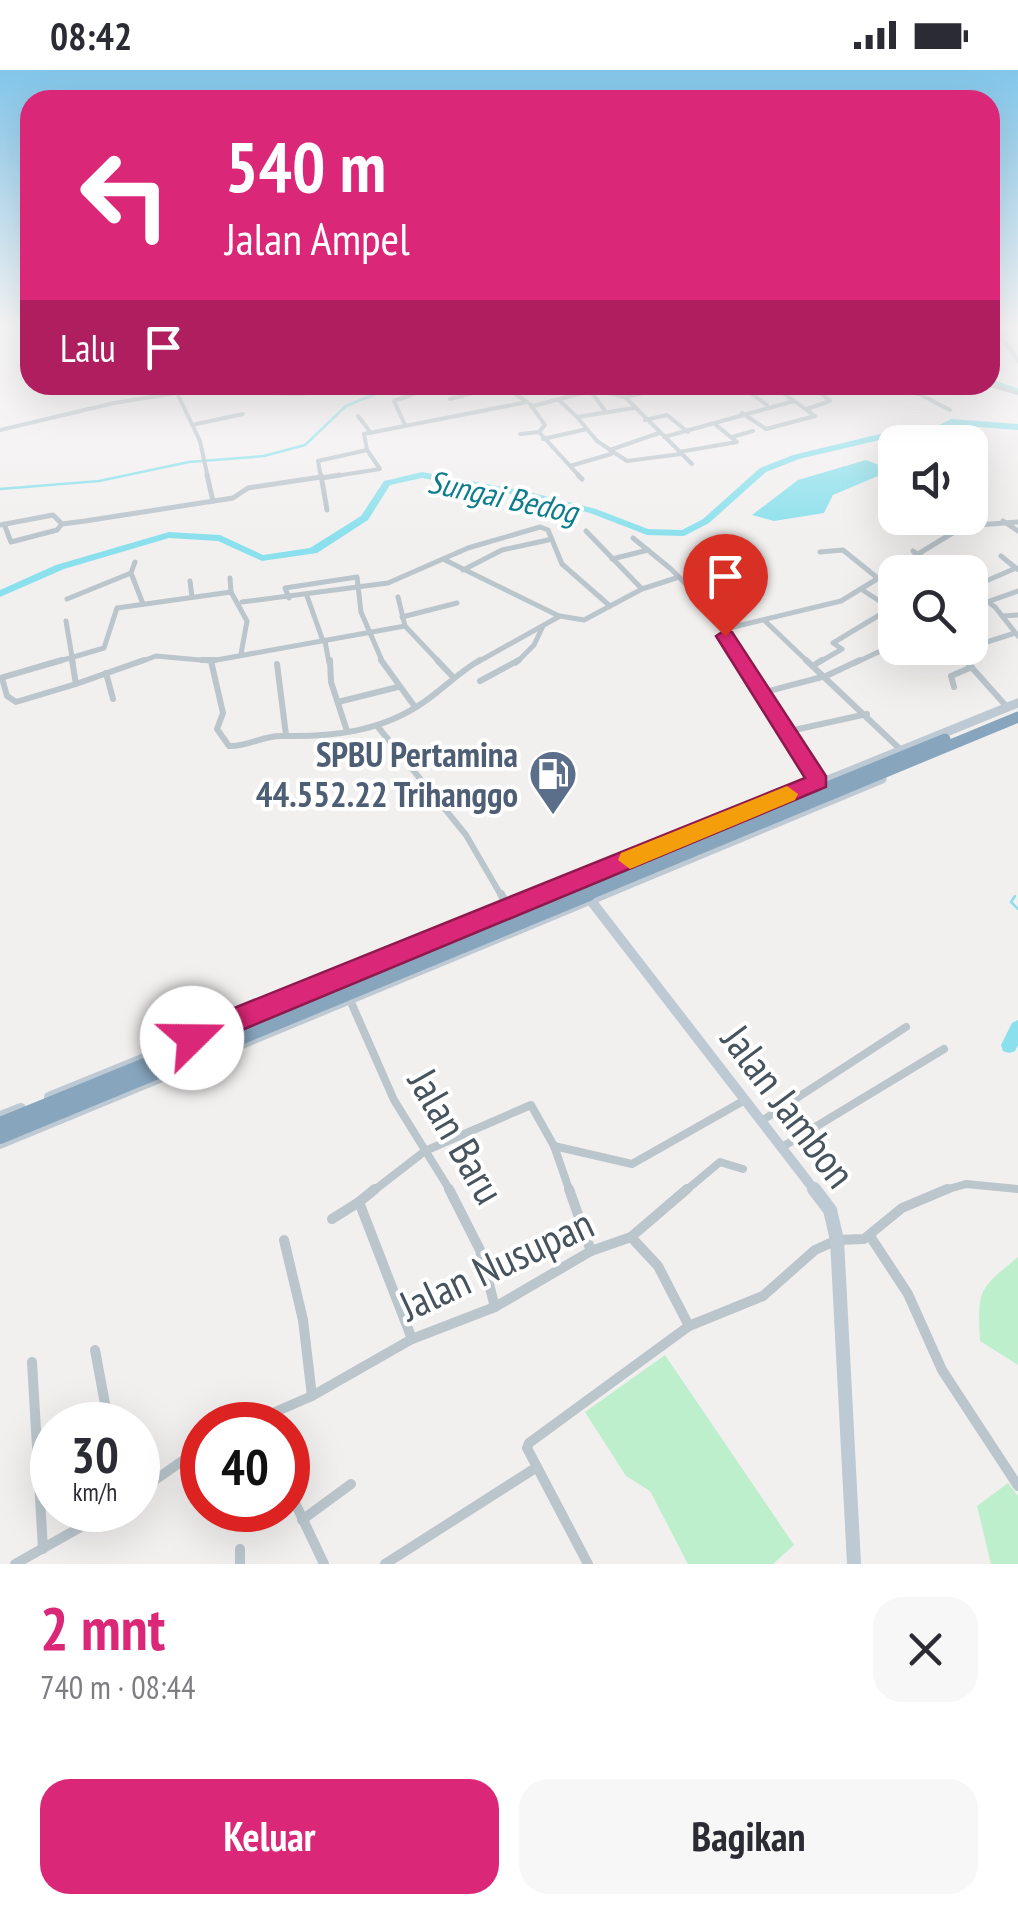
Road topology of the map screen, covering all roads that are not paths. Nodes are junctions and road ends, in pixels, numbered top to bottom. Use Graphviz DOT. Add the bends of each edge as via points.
graph roads {
  1 [pos="130,400"];
  2 [pos="180,400"];
  3 [pos="398,400"];
  4 [pos="524,400"];
  5 [pos="554,400"];
  6 [pos="559,400"];
  7 [pos="597,400"];
  8 [pos="629,400"];
  9 [pos="760,400"];
  10 [pos="791,400"];
  11 [pos="829,400"];
  12 [pos="929,400"];
  13 [pos="794,402"];
  14 [pos="530,404"];
  15 [pos="769,406"];
  16 [pos="635,408"];
  17 [pos="806,410"];
  18 [pos="950,410"];
  19 [pos="606,412"];
  20 [pos="742,412"];
  21 [pos="243,414"];
  22 [pos="358,416"];
  23 [pos="577,416"];
  24 [pos="645,420"];
  25 [pos="715,424"];
  26 [pos="192,425"];
  27 [pos="405,425"];
  28 [pos="0,430"];
  29 [pos="587,430"];
  30 [pos="753,431"];
  31 [pos="371,432"];
  32 [pos="539,432"];
  33 [pos="689,432"];
  34 [pos="520,434"];
  35 [pos="662,435"];
  36 [pos="732,437"];
  37 [pos="542,439"];
  38 [pos="367,450"];
  39 [pos="610,452"];
  40 [pos="680,453"];
  41 [pos="692,464"];
  42 [pos="570,466"];
  43 [pos="321,478"];
  44 [pos="582,479"];
  45 [pos="213,501"];
  46 [pos="326,510"];
  47 [pos="1002,520"];
  48 [pos="1018,522"];
  49 [pos="62,524"];
  50 [pos="2,525"];
  51 [pos="586,531"];
  52 [pos="1018,531"];
  53 [pos="634,538"];
  54 [pos="548,540"];
  55 [pos="648,550"];
  56 [pos="913,551"];
  57 [pos="820,552"];
  58 [pos="909,555"];
  59 [pos="919,555"];
  60 [pos="1001,556"];
  61 [pos="612,558"];
  62 [pos="1018,558"];
  63 [pos="443,559"];
  64 [pos="135,562"];
  65 [pos="666,562"];
  66 [pos="1008,562"];
  67 [pos="656,564"];
  68 [pos="1017,569"];
  69 [pos="462,570"];
  70 [pos="131,573"];
  71 [pos="230,578"];
  72 [pos="676,578"];
  73 [pos="878,578"];
  74 [pos="190,581"];
  75 [pos="878,581"];
  76 [pos="988,581"];
  77 [pos="357,588"];
  78 [pos="642,588"];
  79 [pos="1018,590"];
  80 [pos="864,591"];
  81 [pos="231,592"];
  82 [pos="307,596"];
  83 [pos="192,597"];
  84 [pos="398,597"];
  85 [pos="289,598"];
  86 [pos="68,599"];
  87 [pos="878,599"];
  88 [pos="988,601"];
  89 [pos="242,602"];
  90 [pos="988,602"];
  91 [pos="144,604"];
  92 [pos="457,604"];
  93 [pos="610,606"];
  94 [pos="560,616"];
  95 [pos="1002,616"];
  96 [pos="1018,616"];
  97 [pos="402,617"];
  98 [pos="878,618"];
  99 [pos="764,619"];
  100 [pos="66,621"];
  101 [pos="544,625"];
  102 [pos="405,626"];
  103 [pos="729,628"];
  104 [pos="370,632"];
  105 [pos="1016,634"];
  106 [pos="324,641"];
  107 [pos="988,642"];
  108 [pos="878,652"];
  109 [pos="240,655"];
  110 [pos="211,661"];
  111 [pos="70,662"];
  112 [pos="278,664"];
  113 [pos="814,665"];
  114 [pos="974,666"];
  115 [pos="106,673"];
  116 [pos="826,676"];
  117 [pos="452,677"];
  118 [pos="1,678"];
  119 [pos="480,681"];
  120 [pos="76,684"];
  121 [pos="954,686"];
  122 [pos="398,687"];
  123 [pos="762,694"];
  124 [pos="113,699"];
  125 [pos="338,702"];
  126 [pos="415,707"];
  127 [pos="1016,712"];
  128 [pos="868,714"];
  129 [pos="378,728"];
  130 [pos="348,731"];
  131 [pos="975,731"];
  132 [pos="785,732"];
  133 [pos="286,736"];
  134 [pos="948,749"];
  135 [pos="900,759"];
  136 [pos="818,782"];
  137 [pos="592,902"];
  138 [pos="510,910"];
  139 [pos="442,942"];
  140 [pos="350,1000"];
  141 [pos="906,1027"];
  142 [pos="944,1048"];
  143 [pos="746,1099"];
  144 [pos="17,1113"];
  145 [pos="0,1116"];
  146 [pos="763,1120"];
  147 [pos="0,1124"];
  148 [pos="0,1141"];
  149 [pos="554,1146"];
  150 [pos="784,1146"];
  151 [pos="425,1151"];
  152 [pos="742,1169"];
  153 [pos="1018,1189"];
  154 [pos="358,1202"];
  155 [pos="332,1218"];
  156 [pos="870,1236"];
  157 [pos="631,1237"];
  158 [pos="284,1240"];
  159 [pos="837,1240"];
  160 [pos="591,1252"];
  161 [pos="496,1308"];
  162 [pos="689,1326"];
  163 [pos="412,1340"];
  164 [pos="95,1350"];
  165 [pos="32,1362"];
  166 [pos="312,1396"];
  167 [pos="105,1402"];
  168 [pos="300,1402"];
  169 [pos="537,1468"];
  170 [pos="351,1484"];
  171 [pos="1018,1486"];
  172 [pos="310,1514"];
  173 [pos="74,1532"];
  174 [pos="308,1532"];
  175 [pos="43,1550"];
  176 [pos="240,1550"];
  177 [pos="15,1564"];
  178 [pos="240,1564"];
  179 [pos="324,1564"];
  180 [pos="385,1564"];
  181 [pos="588,1564"];
  182 [pos="854,1564"];
  1 -- 28 [label="street"];
  2 -- 26 [label="street"];
  3 -- 27 [label="street" via="393,406"];
  4 -- 14 [label="street"];
  5 -- 14 [label="street"];
  6 -- 23 [label="street"];
  7 -- 19 [label="street"];
  8 -- 16 [label="street"];
  9 -- 15 [label="street"];
  10 -- 13 [label="street"];
  11 -- 17 [label="street"];
  12 -- 18 [label="street"];
  13 -- 15 [label="street"];
  13 -- 17 [label="street"];
  14 -- 27 [label="street"];
  14 -- 32 [label="street" via="545,424"];
  15 -- 20 [label="street"];
  16 -- 19 [label="street"];
  16 -- 24 [label="street"];
  17 -- 20 [label="street" via="815,416 766,429"];
  19 -- 23 [label="street"];
  20 -- 25 [label="street"];
  21 -- 26 [label="street"];
  22 -- 31 [label="street"];
  23 -- 29 [label="street"];
  24 -- 33 [label="street" via="667,415"];
  24 -- 35 [label="street"];
  25 -- 33 [label="street"];
  25 -- 36 [label="street"];
  26 -- 45 [label="street"];
  27 -- 31 [label="street"];
  29 -- 37 [label="street"];
  29 -- 39 [label="street"];
  30 -- 36 [label="street"];
  31 -- 38 [label="street" via="361,436"];
  32 -- 34 [label="street"];
  32 -- 37 [label="street"];
  33 -- 35 [label="street"];
  35 -- 39 [label="street"];
  35 -- 40 [label="street"];
  36 -- 40 [label="street" via="737,442"];
  37 -- 42 [label="street"];
  38 -- 43 [label="street" via="318,461"];
  38 -- 43 [label="street" via="380,469"];
  39 -- 40 [label="street" via="627,461"];
  39 -- 42 [label="street"];
  40 -- 41 [label="street"];
  42 -- 44 [label="street"];
  43 -- 45 [label="street" via="248,488"];
  43 -- 46 [label="street"];
  45 -- 49 [label="street"];
  47 -- 48 [label="street"];
  47 -- 52 [label="street"];
  47 -- 56 [label="street" via="961,527"];
  49 -- 50 [label="street" via="53,516"];
  49 -- 50 [label="street" via="11,542"];
  51 -- 61 [label="street"];
  53 -- 55 [label="street"];
  54 -- 63 [label="street" via="542,528"];
  54 -- 69 [label="street" via="502,550"];
  54 -- 93 [label="street" via="564,568"];
  55 -- 61 [label="street"];
  55 -- 65 [label="street"];
  56 -- 58 [label="street"];
  56 -- 59 [label="street"];
  57 -- 73 [label="street" via="843,550"];
  60 -- 66 [label="street"];
  61 -- 78 [label="street"];
  62 -- 66 [label="street"];
  63 -- 69 [label="street"];
  63 -- 77 [label="street" via="394,582"];
  64 -- 70 [label="street"];
  65 -- 67 [label="street"];
  65 -- 72 [label="street"];
  66 -- 68 [label="street"];
  68 -- 76 [label="street"];
  69 -- 94 [label="street"];
  70 -- 86 [label="street"];
  70 -- 91 [label="street"];
  71 -- 81 [label="street"];
  72 -- 78 [label="street"];
  72 -- 103 [label="street"];
  74 -- 83 [label="street"];
  75 -- 80 [label="street"];
  77 -- 82 [label="street"];
  77 -- 85 [label="street" via="357,577 285,588"];
  77 -- 104 [label="street"];
  78 -- 93 [label="street"];
  79 -- 88 [label="street"];
  80 -- 87 [label="street"];
  80 -- 99 [label="street" via="812,611"];
  81 -- 83 [label="street"];
  81 -- 89 [label="street"];
  82 -- 85 [label="street"];
  82 -- 106 [label="street"];
  83 -- 91 [label="street"];
  84 -- 97 [label="street"];
  85 -- 89 [label="street"];
  89 -- 109 [label="street" via="248,630"];
  90 -- 95 [label="street"];
  91 -- 111 [label="street" via="115,609 104,648"];
  92 -- 97 [label="street"];
  93 -- 94 [label="street" via="584,620"];
  94 -- 101 [label="street"];
  95 -- 96 [label="street"];
  95 -- 105 [label="street"];
  97 -- 102 [label="street"];
  98 -- 113 [label="street" via="833,642 842,650"];
  99 -- 103 [label="street"];
  99 -- 113 [label="street"];
  100 -- 111 [label="street"];
  101 -- 117 [label="street"];
  101 -- 119 [label="street" via="532,649"];
  102 -- 104 [label="street"];
  102 -- 117 [label="street"];
  103 -- 123 [label="street" via="728,646"];
  104 -- 106 [label="street"];
  104 -- 122 [label="street"];
  105 -- 107 [label="street"];
  106 -- 109 [label="street"];
  106 -- 125 [label="street"];
  108 -- 116 [label="street"];
  109 -- 110 [label="street"];
  110 -- 115 [label="street" via="164,655"];
  110 -- 133 [label="street" via="223,742 242,748"];
  111 -- 118 [label="street"];
  111 -- 120 [label="street"];
  112 -- 133 [label="street"];
  113 -- 116 [label="street"];
  114 -- 121 [label="street" via="951,676"];
  114 -- 127 [label="street"];
  115 -- 120 [label="street"];
  115 -- 124 [label="street"];
  116 -- 123 [label="street"];
  116 -- 128 [label="street"];
  117 -- 126 [label="street"];
  118 -- 120 [label="street" via="16,702"];
  122 -- 125 [label="street"];
  122 -- 126 [label="street"];
  123 -- 132 [label="street"];
  125 -- 130 [label="street"];
  126 -- 129 [label="street"];
  127 -- 131 [label="highway"];
  127 -- 134 [label="street"];
  127 -- 135 [label="street"];
  128 -- 132 [label="street"];
  128 -- 135 [label="street"];
  129 -- 130 [label="street"];
  129 -- 138 [label="street" via="466,836"];
  130 -- 133 [label="street"];
  131 -- 134 [label="highway"];
  131 -- 135 [label="highway"];
  132 -- 136 [label="street"];
  134 -- 135 [label="highway"];
  135 -- 136 [label="street"];
  135 -- 137 [label="street"];
  135 -- 139 [label="highway"];
  135 -- 148 [label="highway"];
  136 -- 138 [label="street"];
  137 -- 140 [label="street"];
  137 -- 143 [label="street, Jalan Jambon"];
  138 -- 139 [label="street"];
  139 -- 144 [label="highway"];
  140 -- 148 [label="street"];
  140 -- 151 [label="street, Jalan Baru" via="390,1092"];
  141 -- 146 [label="street"];
  142 -- 150 [label="street"];
  143 -- 146 [label="street, Jalan Jambon"];
  143 -- 149 [label="street" via="632,1164"];
  144 -- 145 [label="street"];
  144 -- 147 [label="highway"];
  146 -- 150 [label="street, Jalan Jambon"];
  149 -- 151 [label="street" via="530,1105"];
  149 -- 160 [label="street"];
  150 -- 159 [label="street, Jalan Jambon" via="823,1196"];
  151 -- 154 [label="street"];
  151 -- 161 [label="street, Jalan Baru" via="476,1234"];
  152 -- 157 [label="street" via="720,1162"];
  153 -- 156 [label="street" via="966,1184 938,1192 902,1208"];
  154 -- 155 [label="street"];
  154 -- 163 [label="street"];
  156 -- 159 [label="street"];
  156 -- 171 [label="street" via="908,1294 942,1370"];
  157 -- 160 [label="street, Jalan Nusupan"];
  157 -- 162 [label="street, Jalan Nusupan" via="658,1266"];
  158 -- 166 [label="street"];
  159 -- 162 [label="street" via="815,1250 763,1296"];
  159 -- 182 [label="street, Jalan Jambon"];
  160 -- 161 [label="street, Jalan Nusupan"];
  161 -- 163 [label="street, Jalan Nusupan"];
  162 -- 169 [label="street" via="529,1443"];
  163 -- 166 [label="street, Jalan Nusupan"];
  164 -- 167 [label="street"];
  165 -- 175 [label="street"];
  166 -- 168 [label="street, Jalan Nusupan"];
  169 -- 180 [label="street"];
  169 -- 181 [label="street"];
  170 -- 172 [label="street"];
  173 -- 175 [label="street"];
  174 -- 179 [label="street"];
  175 -- 177 [label="street"];
  176 -- 178 [label="street"];
}
